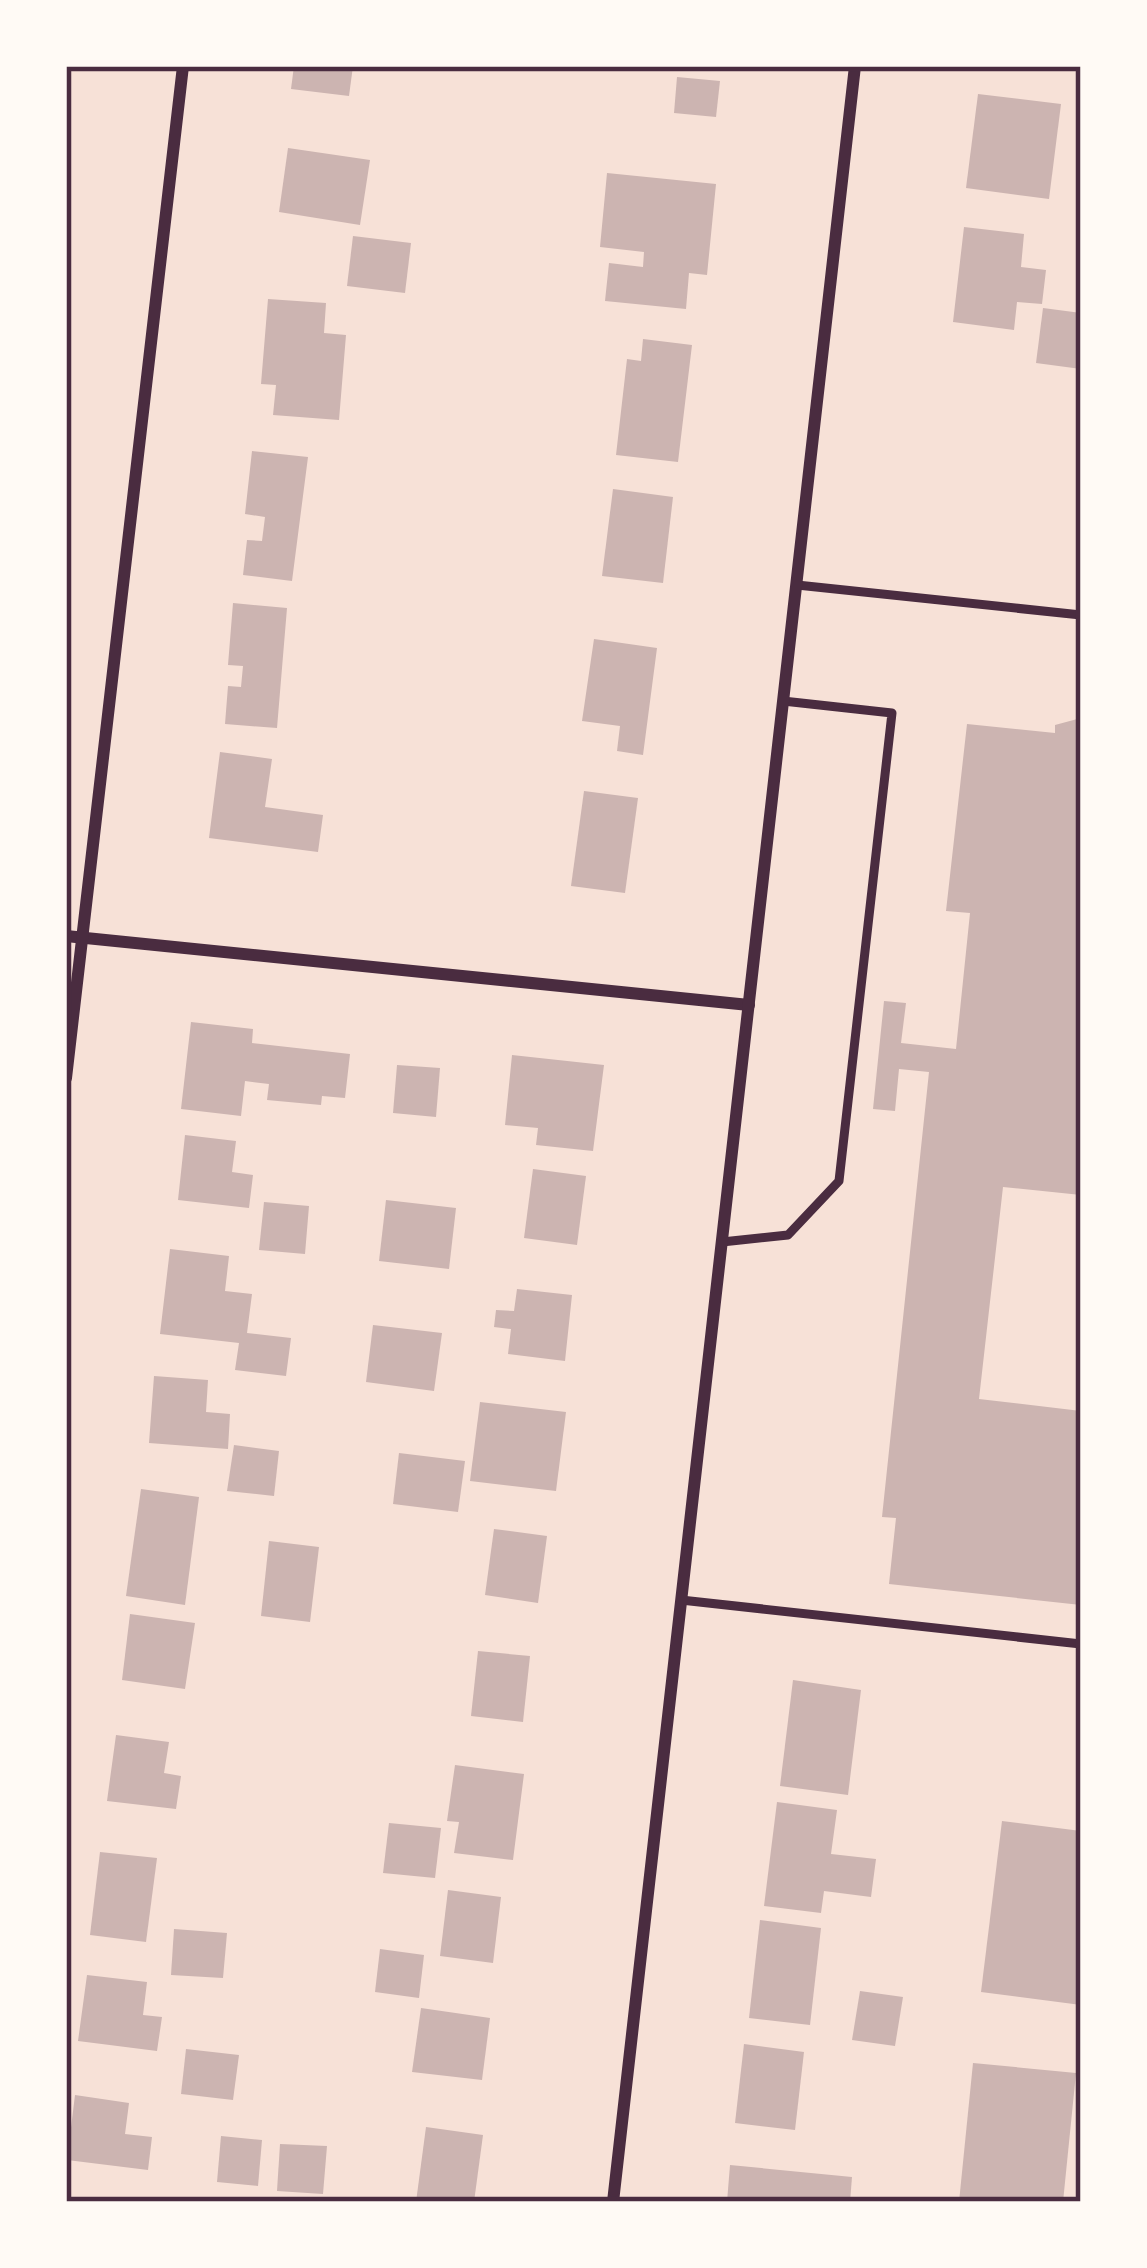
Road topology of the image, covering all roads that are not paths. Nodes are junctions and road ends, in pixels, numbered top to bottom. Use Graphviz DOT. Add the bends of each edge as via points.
graph roads {
  1 [pos="183,66"];
  2 [pos="855,66"];
  3 [pos="796,585"];
  4 [pos="1081,615"];
  5 [pos="783,701"];
  6 [pos="66,936"];
  7 [pos="82,938"];
  8 [pos="749,1005"];
  9 [pos="66,1078"];
  10 [pos="722,1242"];
  11 [pos="682,1600"];
  12 [pos="1081,1643"];
  13 [pos="613,2202"];
  1 -- 7 [label="street"];
  2 -- 3 [label="street"];
  3 -- 4 [label="lane"];
  3 -- 5 [label="street"];
  5 -- 8 [label="street"];
  5 -- 10 [label="lane" via="892,712 839,1181 788,1235"];
  6 -- 7 [label="street"];
  7 -- 8 [label="street"];
  7 -- 9 [label="street"];
  8 -- 10 [label="street"];
  10 -- 11 [label="street"];
  11 -- 12 [label="lane"];
  11 -- 13 [label="street"];
}
